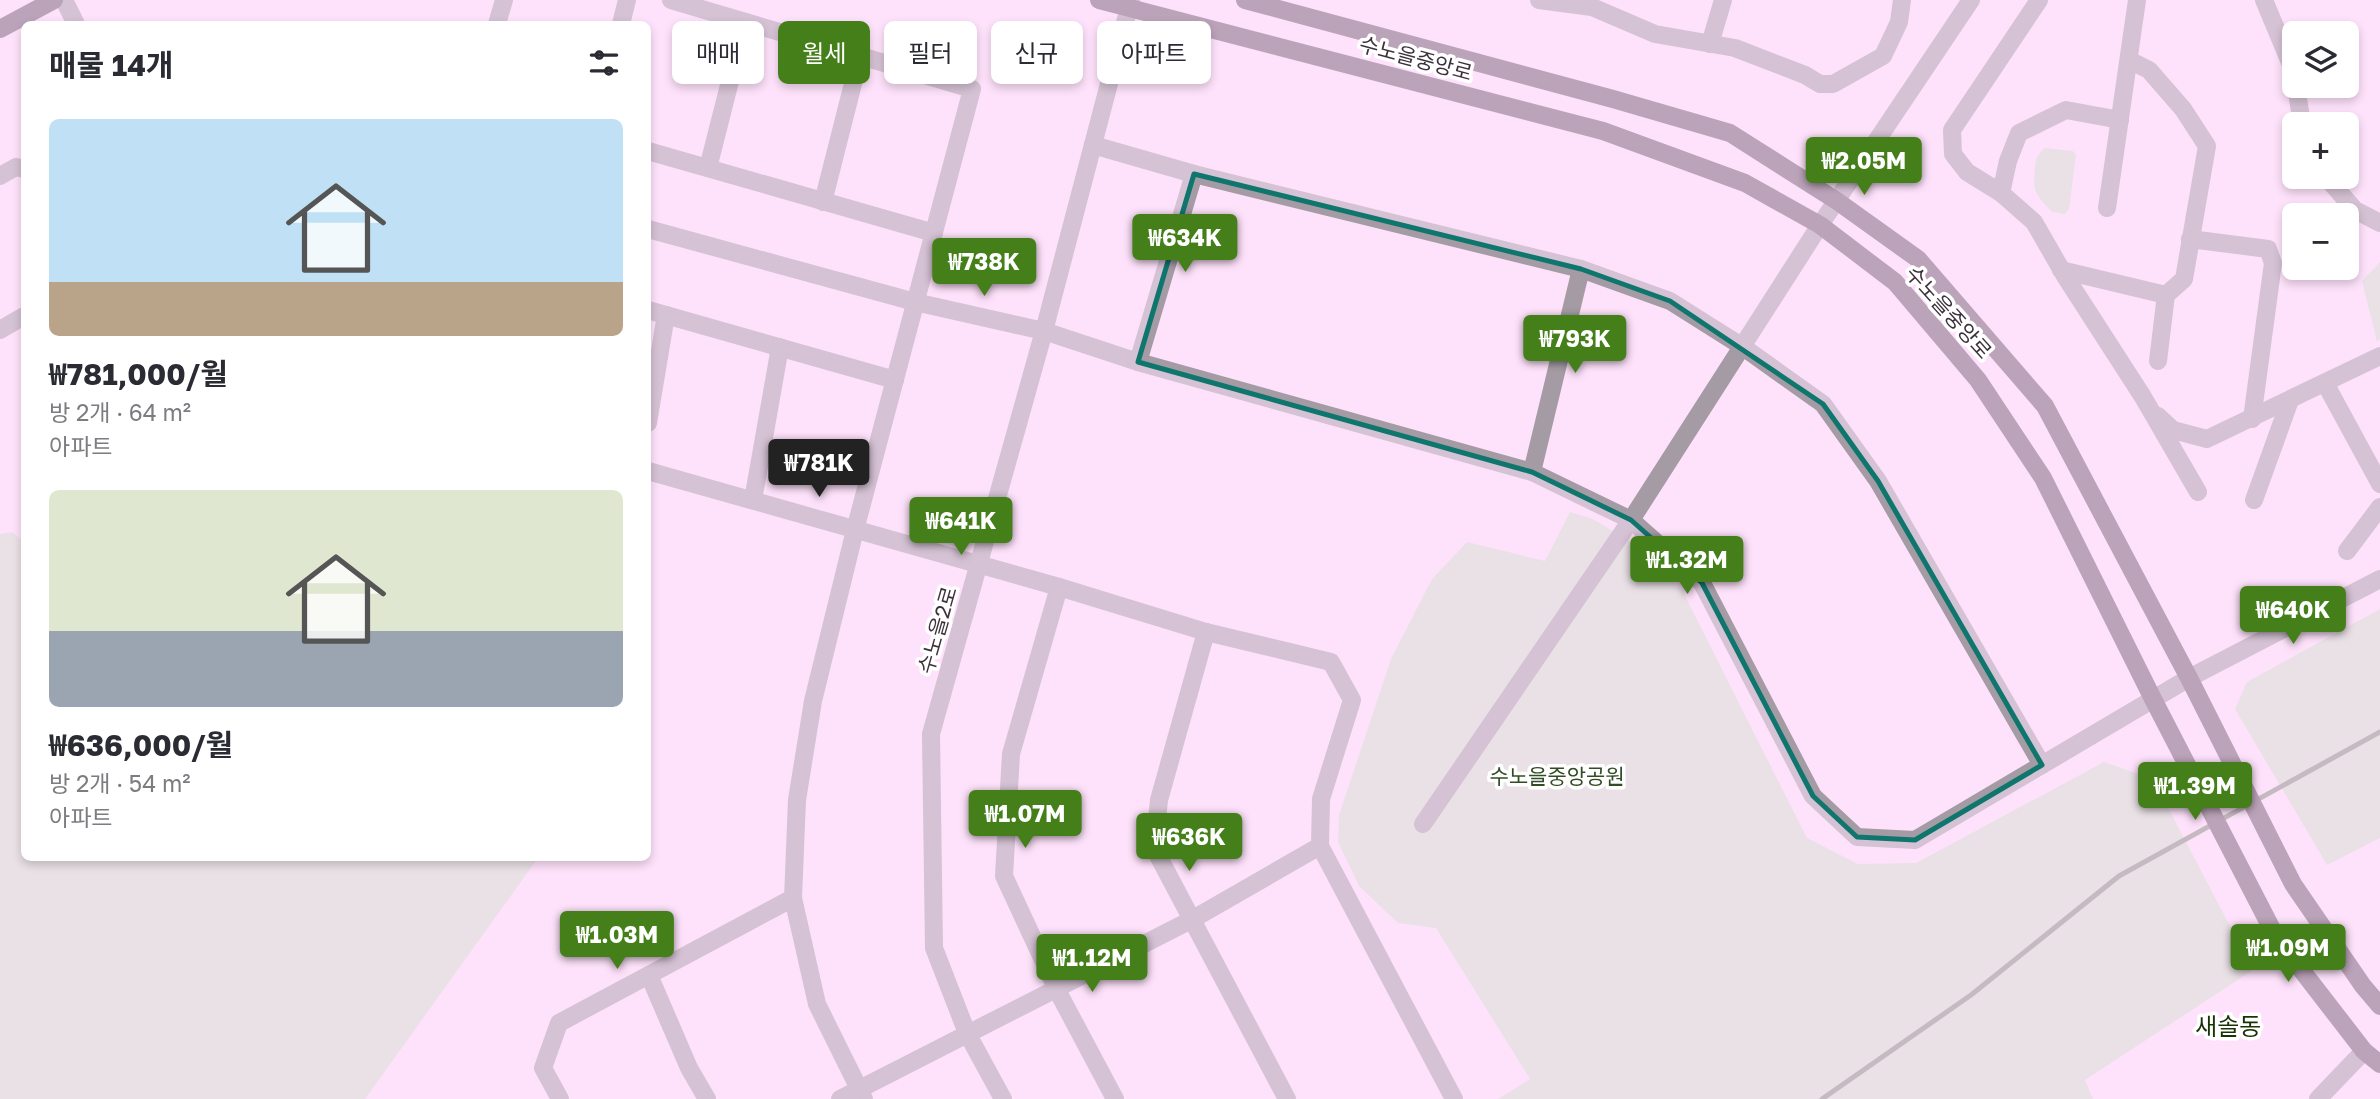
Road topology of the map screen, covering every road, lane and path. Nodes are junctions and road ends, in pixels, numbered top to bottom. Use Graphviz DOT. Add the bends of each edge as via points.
graph roads {
  1 [pos="54,0"];
  2 [pos="64,0"];
  3 [pos="504,0"];
  4 [pos="627,0"];
  5 [pos="671,0"];
  6 [pos="1099,0"];
  7 [pos="1245,0"];
  8 [pos="1539,0"];
  9 [pos="1723,0"];
  10 [pos="1902,0"];
  11 [pos="1971,0"];
  12 [pos="2039,0"];
  13 [pos="2137,0"];
  14 [pos="2264,0"];
  15 [pos="1129,4"];
  16 [pos="74,21"];
  17 [pos="498,21"];
  18 [pos="622,21"];
  19 [pos="742,21"];
  20 [pos="0,29"];
  21 [pos="2282,41"];
  22 [pos="1710,44"];
  23 [pos="870,59"];
  24 [pos="2129,60"];
  25 [pos="729,84"];
  26 [pos="853,84"];
  27 [pos="2120,120"];
  28 [pos="1093,145"];
  29 [pos="651,152"];
  30 [pos="21,168"];
  31 [pos="708,168"];
  32 [pos="1194,174"];
  33 [pos="0,176"];
  34 [pos="2337,189"];
  35 [pos="2001,193"];
  36 [pos="1837,201"];
  37 [pos="823,202"];
  38 [pos="2107,208"];
  39 [pos="2380,223"];
  40 [pos="1819,225"];
  41 [pos="651,230"];
  42 [pos="934,233"];
  43 [pos="2190,239"];
  44 [pos="1581,269"];
  45 [pos="2061,270"];
  46 [pos="2165,295"];
  47 [pos="915,302"];
  48 [pos="651,311"];
  49 [pos="666,315"];
  50 [pos="21,318"];
  51 [pos="0,330"];
  52 [pos="1044,331"];
  53 [pos="780,347"];
  54 [pos="1744,347"];
  55 [pos="2380,356"];
  56 [pos="2158,361"];
  57 [pos="1138,362"];
  58 [pos="895,380"];
  59 [pos="2325,383"];
  60 [pos="2290,400"];
  61 [pos="651,405"];
  62 [pos="2148,407"];
  63 [pos="2252,419"];
  64 [pos="651,472"];
  65 [pos="1532,472"];
  66 [pos="2380,484"];
  67 [pos="2198,492"];
  68 [pos="753,500"];
  69 [pos="2255,500"];
  70 [pos="2380,507"];
  71 [pos="1631,520"];
  72 [pos="855,530"];
  73 [pos="2347,551"];
  74 [pos="979,565"];
  75 [pos="2380,579"];
  76 [pos="1059,586"];
  77 [pos="1206,632"];
  78 [pos="2189,678"];
  79 [pos="2153,699"];
  80 [pos="2042,765"];
  81 [pos="1423,824"];
  82 [pos="1320,846"];
  83 [pos="793,898"];
  84 [pos="1193,919"];
  85 [pos="649,975"];
  86 [pos="1057,990"];
  87 [pos="2380,1006"];
  88 [pos="967,1033"];
  89 [pos="2364,1051"];
  90 [pos="2380,1064"];
  91 [pos="862,1094"];
  92 [pos="561,1099"];
  93 [pos="707,1099"];
  94 [pos="840,1099"];
  95 [pos="1003,1099"];
  96 [pos="1115,1099"];
  97 [pos="1287,1099"];
  98 [pos="1454,1099"];
  99 [pos="2318,1099"];
  1 -- 20 [label="main road"];
  2 -- 16 [label="street"];
  3 -- 17 [label="street"];
  4 -- 18 [label="street"];
  5 -- 19 [label="street"];
  6 -- 15 [label="main road, 수노을중앙로"];
  7 -- 36 [label="main road, 수노을중앙로" via="1730,133"];
  8 -- 22 [label="street" via="1592,7 1655,34"];
  9 -- 22 [label="street"];
  10 -- 22 [label="street" via="1899,22 1883,56 1833,84 1819,84 1735,48"];
  11 -- 36 [label="street"];
  12 -- 35 [label="street" via="1952,130 1953,154 1967,172"];
  13 -- 24 [label="street"];
  14 -- 21 [label="street"];
  15 -- 28 [label="street, 수노을2로"];
  15 -- 40 [label="main road, 수노을중앙로" via="1603,131 1745,183"];
  23 -- 42 [label="street" via="972,89"];
  24 -- 27 [label="street"];
  24 -- 43 [label="street" via="2150,70 2207,146"];
  25 -- 31 [label="street"];
  26 -- 37 [label="street"];
  27 -- 35 [label="street" via="2066,110 2019,133"];
  27 -- 38 [label="street"];
  28 -- 32 [label="street"];
  28 -- 52 [label="street, 수노을2로"];
  29 -- 31 [label="street"];
  30 -- 33 [label="street"];
  31 -- 37 [label="street"];
  32 -- 44 [label="street"];
  32 -- 57 [label="street"];
  34 -- 39 [label="street" via="2355,210"];
  35 -- 45 [label="street" via="2034,222"];
  36 -- 40 [label="street"];
  36 -- 78 [label="main road, 수노을중앙로" via="1918,259 2045,406"];
  37 -- 42 [label="street"];
  40 -- 54 [label="street"];
  40 -- 79 [label="main road, 수노을중앙로" via="1895,282 1978,380 2043,478"];
  41 -- 47 [label="street"];
  42 -- 47 [label="street"];
  43 -- 46 [label="street" via="2184,279"];
  43 -- 63 [label="street" via="2268,249 2273,263"];
  44 -- 54 [label="street" via="1670,301"];
  44 -- 65 [label="street"];
  45 -- 46 [label="street"];
  45 -- 62 [label="street"];
  46 -- 56 [label="street"];
  47 -- 52 [label="street"];
  47 -- 58 [label="street"];
  48 -- 49 [label="street"];
  49 -- 53 [label="street"];
  49 -- 61 [label="street"];
  50 -- 51 [label="street"];
  52 -- 57 [label="street"];
  52 -- 74 [label="street, 수노을2로"];
  53 -- 58 [label="street"];
  53 -- 68 [label="street"];
  54 -- 71 [label="street"];
  54 -- 80 [label="street" via="1823,404 1878,481"];
  55 -- 59 [label="street"];
  57 -- 65 [label="street"];
  58 -- 72 [label="street"];
  59 -- 60 [label="street"];
  59 -- 66 [label="street"];
  60 -- 63 [label="street"];
  60 -- 69 [label="street"];
  62 -- 63 [label="street" via="2173,430 2207,439"];
  62 -- 67 [label="street"];
  64 -- 68 [label="street"];
  65 -- 71 [label="street"];
  68 -- 72 [label="street"];
  70 -- 73 [label="street"];
  71 -- 80 [label="street" via="1703,583 1813,796 1857,837 1915,840"];
  71 -- 81 [label="street"];
  72 -- 74 [label="street"];
  72 -- 83 [label="street" via="813,701 797,800"];
  74 -- 76 [label="street"];
  74 -- 88 [label="street, 수노을2로" via="931,734 934,948"];
  75 -- 78 [label="street"];
  76 -- 77 [label="street"];
  76 -- 86 [label="street" via="1011,754 1004,876"];
  77 -- 82 [label="street" via="1331,662 1352,700 1321,799"];
  77 -- 84 [label="street" via="1159,800 1154,848"];
  78 -- 79 [label="street"];
  78 -- 87 [label="main road, 수노을중앙로" via="2293,884"];
  79 -- 80 [label="street"];
  79 -- 89 [label="main road, 수노을중앙로" via="2276,937"];
  82 -- 84 [label="street"];
  82 -- 98 [label="street"];
  83 -- 85 [label="street"];
  83 -- 91 [label="street" via="817,1004"];
  84 -- 86 [label="street"];
  84 -- 97 [label="street"];
  85 -- 92 [label="street" via="559,1023 543,1068"];
  85 -- 93 [label="street"];
  86 -- 88 [label="street"];
  86 -- 96 [label="street"];
  88 -- 91 [label="street"];
  88 -- 95 [label="street, 수노을2로"];
  89 -- 90 [label="main road, 수노을중앙로"];
  89 -- 99 [label="street"];
  91 -- 94 [label="street"];
}
